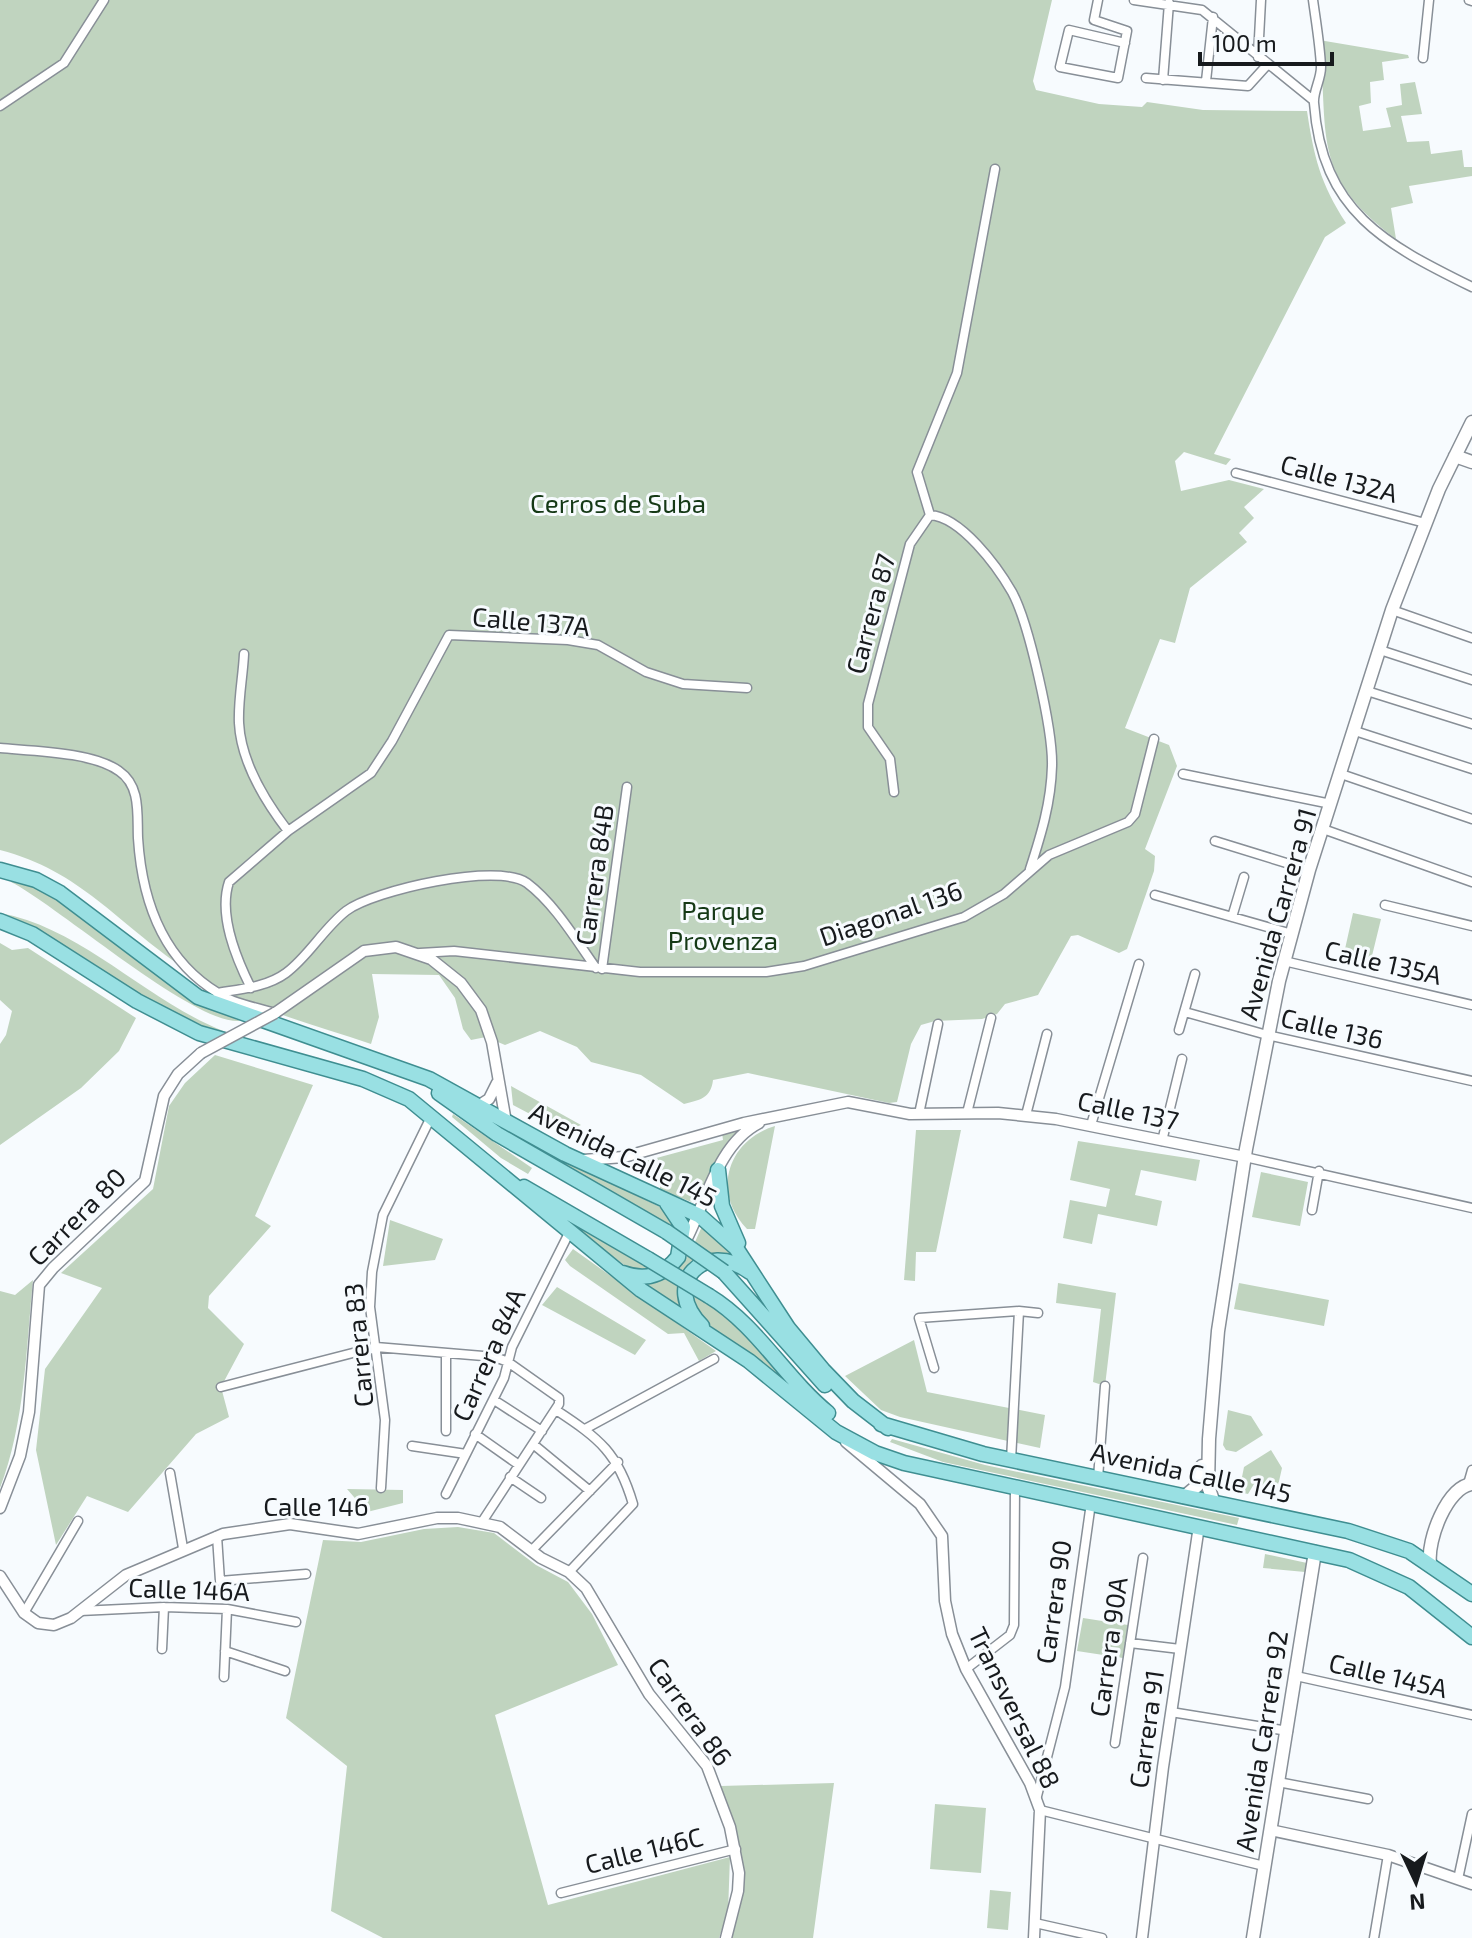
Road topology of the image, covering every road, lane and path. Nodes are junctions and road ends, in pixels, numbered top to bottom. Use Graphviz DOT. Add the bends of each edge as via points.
graph roads {
  1 [pos="104,0"];
  2 [pos="1098,0"];
  3 [pos="1134,0"];
  4 [pos="1261,0"];
  5 [pos="1313,0"];
  6 [pos="1429,0"];
  7 [pos="1169,3"];
  8 [pos="1213,17"];
  9 [pos="1125,43"];
  10 [pos="1258,57"];
  11 [pos="1423,58"];
  12 [pos="1268,64"];
  13 [pos="1146,78"];
  14 [pos="1163,80"];
  15 [pos="1206,81"];
  16 [pos="1313,100"];
  17 [pos="0,106"];
  18 [pos="995,169"];
  19 [pos="1472,287"];
  20 [pos="1472,422"];
  21 [pos="1455,456"];
  22 [pos="1472,462"];
  23 [pos="1240,473"];
  24 [pos="930,515"];
  25 [pos="1425,523"];
  26 [pos="1392,610"];
  27 [pos="1472,638"];
  28 [pos="1380,650"];
  29 [pos="244,654"];
  30 [pos="1472,680"];
  31 [pos="747,688"];
  32 [pos="1367,691"];
  33 [pos="1472,724"];
  34 [pos="1355,731"];
  35 [pos="1154,739"];
  36 [pos="0,748"];
  37 [pos="1472,769"];
  38 [pos="1183,774"];
  39 [pos="1341,774"];
  40 [pos="627,787"];
  41 [pos="894,792"];
  42 [pos="1331,804"];
  43 [pos="1472,819"];
  44 [pos="1323,829"];
  45 [pos="288,831"];
  46 [pos="1215,841"];
  47 [pos="0,870"];
  48 [pos="1030,870"];
  49 [pos="1309,870"];
  50 [pos="1244,877"];
  51 [pos="1472,882"];
  52 [pos="1155,895"];
  53 [pos="1385,905"];
  54 [pos="1232,917"];
  55 [pos="0,921"];
  56 [pos="1472,926"];
  57 [pos="1292,934"];
  58 [pos="419,953"];
  59 [pos="1284,961"];
  60 [pos="1139,964"];
  61 [pos="599,968"];
  62 [pos="1195,974"];
  63 [pos="251,988"];
  64 [pos="217,993"];
  65 [pos="1472,1005"];
  66 [pos="278,1012"];
  67 [pos="1185,1012"];
  68 [pos="991,1018"];
  69 [pos="938,1024"];
  70 [pos="1179,1030"];
  71 [pos="1047,1034"];
  72 [pos="1267,1035"];
  73 [pos="1182,1059"];
  74 [pos="400,1067"];
  75 [pos="498,1081"];
  76 [pos="1472,1081"];
  77 [pos="478,1106"];
  78 [pos="967,1113"];
  79 [pos="919,1114"];
  80 [pos="432,1115"];
  81 [pos="1026,1115"];
  82 [pos="771,1117"];
  83 [pos="507,1124"];
  84 [pos="1091,1125"];
  85 [pos="1162,1141"];
  86 [pos="624,1157"];
  87 [pos="1245,1157"];
  88 [pos="577,1160"];
  89 [pos="493,1168"];
  90 [pos="718,1170"];
  91 [pos="1319,1171"];
  92 [pos="628,1184"];
  93 [pos="646,1192"];
  94 [pos="1472,1208"];
  95 [pos="1312,1210"];
  96 [pos="700,1216"];
  97 [pos="569,1233"];
  98 [pos="682,1248"];
  99 [pos="616,1269"];
  100 [pos="753,1272"];
  101 [pos="1019,1311"];
  102 [pos="1038,1313"];
  103 [pos="723,1344"];
  104 [pos="376,1347"];
  105 [pos="446,1353"];
  106 [pos="714,1359"];
  107 [pos="508,1362"];
  108 [pos="934,1368"];
  109 [pos="1105,1386"];
  110 [pos="221,1387"];
  111 [pos="494,1400"];
  112 [pos="556,1410"];
  113 [pos="888,1428"];
  114 [pos="585,1429"];
  115 [pos="446,1431"];
  116 [pos="542,1431"];
  117 [pos="836,1432"];
  118 [pos="475,1434"];
  119 [pos="1209,1439"];
  120 [pos="533,1444"];
  121 [pos="412,1446"];
  122 [pos="466,1454"];
  123 [pos="1011,1460"];
  124 [pos="618,1462"];
  125 [pos="519,1465"];
  126 [pos="1472,1470"];
  127 [pos="945,1471"];
  128 [pos="170,1473"];
  129 [pos="510,1477"];
  130 [pos="1098,1478"];
  131 [pos="1470,1484"];
  132 [pos="1015,1487"];
  133 [pos="381,1488"];
  134 [pos="590,1491"];
  135 [pos="446,1494"];
  136 [pos="1184,1497"];
  137 [pos="541,1498"];
  138 [pos="1091,1502"];
  139 [pos="1214,1503"];
  140 [pos="0,1508"];
  141 [pos="78,1521"];
  142 [pos="482,1522"];
  143 [pos="1199,1526"];
  144 [pos="217,1536"];
  145 [pos="1432,1537"];
  146 [pos="183,1548"];
  147 [pos="531,1551"];
  148 [pos="1409,1551"];
  149 [pos="1315,1552"];
  150 [pos="1143,1558"];
  151 [pos="1430,1563"];
  152 [pos="569,1572"];
  153 [pos="306,1574"];
  154 [pos="0,1576"];
  155 [pos="1472,1594"];
  156 [pos="164,1607"];
  157 [pos="227,1609"];
  158 [pos="80,1611"];
  159 [pos="24,1613"];
  160 [pos="296,1622"];
  161 [pos="1472,1637"];
  162 [pos="1130,1643"];
  163 [pos="162,1649"];
  164 [pos="1180,1649"];
  165 [pos="225,1651"];
  166 [pos="966,1669"];
  167 [pos="285,1671"];
  168 [pos="1296,1676"];
  169 [pos="224,1677"];
  170 [pos="1171,1712"];
  171 [pos="1472,1715"];
  172 [pos="1288,1731"];
  173 [pos="1115,1743"];
  174 [pos="1278,1782"];
  175 [pos="1368,1799"];
  176 [pos="1038,1805"];
  177 [pos="1472,1814"];
  178 [pos="1270,1830"];
  179 [pos="1155,1839"];
  180 [pos="736,1849"];
  181 [pos="1388,1855"];
  182 [pos="1264,1866"];
  183 [pos="1458,1879"];
  184 [pos="1472,1884"];
  185 [pos="561,1893"];
  186 [pos="1035,1923"];
  187 [pos="726,1938"];
  188 [pos="1034,1938"];
  189 [pos="1102,1938"];
  190 [pos="1142,1938"];
  191 [pos="1253,1938"];
  192 [pos="1374,1938"];
  1 -- 17 [label="street" via="64,63"];
  2 -- 9 [label="street" via="1094,20 1127,31"];
  3 -- 7 [label="street"];
  4 -- 10 [label="street"];
  5 -- 16 [label="street" via="1321,69"];
  6 -- 11 [label="street"];
  7 -- 8 [label="street"];
  7 -- 14 [label="street"];
  8 -- 10 [label="street"];
  8 -- 15 [label="street"];
  9 -- 9 [label="street" via="1118,78 1064,69 1059,63 1067,32 1073,30"];
  10 -- 12 [label="street"];
  12 -- 15 [label="street" via="1248,86"];
  12 -- 16 [label="street"];
  13 -- 14 [label="street"];
  14 -- 15 [label="street"];
  16 -- 19 [label="street" via="1328,173 1370,229 1390,245"];
  18 -- 24 [label="street" via="957,373 917,472"];
  20 -- 21 [label="main road, Avenida Carrera 91"];
  21 -- 22 [label="main road"];
  21 -- 25 [label="main road, Avenida Carrera 91"];
  23 -- 25 [label="street, Calle 132A"];
  24 -- 41 [label="street, Carrera 87" via="910,544 868,704 868,727 890,759"];
  24 -- 48 [label="street" via="960,526 1012,592 1025,622 1052,763 1048,809"];
  25 -- 26 [label="main road, Avenida Carrera 91"];
  26 -- 27 [label="street"];
  26 -- 28 [label="main road, Avenida Carrera 91"];
  28 -- 30 [label="street"];
  28 -- 32 [label="main road, Avenida Carrera 91"];
  29 -- 45 [label="street" via="239,724 249,765"];
  31 -- 45 [label="street, Calle 137A" via="683,684 646,672 598,645 449,635 371,773"];
  32 -- 33 [label="street"];
  32 -- 34 [label="main road, Avenida Carrera 91"];
  34 -- 37 [label="street"];
  34 -- 39 [label="main road, Avenida Carrera 91"];
  35 -- 48 [label="street, Diagonal 136" via="1135,814 1128,822 1049,855"];
  36 -- 64 [label="street" via="112,766 128,779 135,793 140,857 162,937 176,959"];
  38 -- 42 [label="street"];
  39 -- 42 [label="main road, Avenida Carrera 91"];
  39 -- 43 [label="street"];
  40 -- 61 [label="street, Carrera 84B"];
  42 -- 44 [label="main road, Avenida Carrera 91"];
  44 -- 49 [label="main road, Avenida Carrera 91"];
  44 -- 51 [label="street"];
  45 -- 63 [label="street" via="229,882 225,894 239,964"];
  46 -- 49 [label="street"];
  47 -- 74 [label="main road, Avenida Calle 145" via="60,893 198,997"];
  48 -- 61 [label="street, Diagonal 136" via="1004,894 964,917 804,966 766,972"];
  49 -- 57 [label="main road, Avenida Carrera 91"];
  50 -- 54 [label="street"];
  52 -- 54 [label="street"];
  53 -- 56 [label="street"];
  54 -- 57 [label="street"];
  55 -- 80 [label="main road, Avenida Calle 145" via="32,934 147,1007 199,1033 363,1079"];
  57 -- 59 [label="main road, Avenida Carrera 91"];
  58 -- 61 [label="street, Diagonal 136" via="454,951"];
  58 -- 66 [label="street, Diagonal 136" via="396,947 364,951"];
  58 -- 75 [label="street, Diagonal 136" via="442,965 481,1010"];
  59 -- 65 [label="street, Calle 135A"];
  59 -- 72 [label="main road, Avenida Carrera 91"];
  60 -- 84 [label="street"];
  61 -- 63 [label="street" via="524,881 453,879 371,896 345,912 287,972"];
  62 -- 67 [label="street"];
  63 -- 64 [label="street"];
  64 -- 66 [label="street, bridge"];
  66 -- 140 [label="street, Carrera 80, bridge" via="201,1053 178,1074 164,1096 145,1181 39,1285 29,1412 20,1456"];
  67 -- 70 [label="street"];
  67 -- 72 [label="street, Calle 136"];
  68 -- 78 [label="street"];
  69 -- 79 [label="street"];
  71 -- 81 [label="street"];
  72 -- 76 [label="street, Calle 136"];
  72 -- 87 [label="main road, Avenida Carrera 91"];
  73 -- 85 [label="street"];
  74 -- 77 [label="main road, Avenida Calle 145"];
  74 -- 113 [label="main road, Avenida Calle 145, bridge" via="497,1134 667,1232 724,1272 827,1387"];
  75 -- 77 [label="street" via="494,1094"];
  75 -- 83 [label="street, Diagonal 136"];
  77 -- 83 [label="main road, Avenida Calle 145"];
  78 -- 79 [label="street, Calle 137"];
  78 -- 81 [label="street, Calle 137"];
  79 -- 82 [label="street, Calle 137" via="839,1102"];
  80 -- 89 [label="main road, Avenida Calle 145"];
  80 -- 104 [label="street, Carrera 83" via="377,1231 370,1307"];
  81 -- 84 [label="street, Calle 137"];
  82 -- 86 [label="street, Calle 137"];
  82 -- 90 [label="street, Calle 137" via="736,1140"];
  83 -- 88 [label="main road, Avenida Calle 145"];
  84 -- 85 [label="street, Calle 137"];
  85 -- 87 [label="street, Calle 137"];
  86 -- 88 [label="street, Calle 137"];
  86 -- 92 [label="street" via="621,1171"];
  87 -- 91 [label="street, Calle 137"];
  87 -- 119 [label="main road, Avenida Carrera 91" via="1218,1331"];
  88 -- 92 [label="main road, Avenida Calle 145"];
  89 -- 97 [label="main road, Avenida Calle 145"];
  89 -- 127 [label="main road, Avenida Calle 145, bridge" via="709,1296 736,1316 794,1382 841,1424 883,1449"];
  90 -- 96 [label="street, Calle 137"];
  90 -- 100 [label="main road" via="722,1206"];
  91 -- 94 [label="street, Calle 137"];
  91 -- 95 [label="street"];
  92 -- 93 [label="main road, Avenida Calle 145"];
  93 -- 96 [label="main road, Avenida Calle 145"];
  93 -- 98 [label="main road" via="679,1216"];
  96 -- 98 [label="street, Calle 137"];
  96 -- 100 [label="main road, Avenida Calle 145" via="728,1239"];
  97 -- 99 [label="main road, Avenida Calle 145"];
  97 -- 107 [label="street, Carrera 84A"];
  98 -- 99 [label="main road" via="672,1265 654,1276 634,1277"];
  99 -- 103 [label="main road, Avenida Calle 145"];
  100 -- 103 [label="main road" via="722,1259 705,1262 688,1278 688,1310"];
  100 -- 113 [label="main road, Avenida Calle 145" via="814,1360"];
  101 -- 102 [label="street"];
  101 -- 108 [label="street" via="919,1318"];
  101 -- 123 [label="street"];
  103 -- 117 [label="main road, Avenida Calle 145"];
  104 -- 105 [label="street"];
  104 -- 110 [label="street"];
  104 -- 133 [label="street, Carrera 83" via="385,1420"];
  105 -- 107 [label="street"];
  105 -- 115 [label="street"];
  106 -- 114 [label="street"];
  107 -- 111 [label="street, Carrera 84A"];
  107 -- 112 [label="street" via="559,1398"];
  109 -- 130 [label="street"];
  111 -- 116 [label="street"];
  111 -- 118 [label="street, Carrera 84A"];
  112 -- 114 [label="street"];
  112 -- 116 [label="street"];
  113 -- 123 [label="main road, Avenida Calle 145"];
  114 -- 124 [label="street"];
  116 -- 120 [label="street"];
  117 -- 127 [label="main road, Avenida Calle 145" via="888,1458"];
  117 -- 166 [label="street, Transversal 88" via="938,1526 946,1560 948,1620"];
  118 -- 122 [label="street, Carrera 84A"];
  118 -- 125 [label="street"];
  119 -- 136 [label="main road, Avenida Carrera 91" via="1198,1483"];
  119 -- 139 [label="main road, Avenida Carrera 91" via="1208,1488"];
  120 -- 125 [label="street"];
  120 -- 134 [label="street"];
  121 -- 122 [label="street"];
  122 -- 135 [label="street, Carrera 84A"];
  123 -- 130 [label="main road, Avenida Calle 145"];
  124 -- 134 [label="street"];
  124 -- 152 [label="street" via="633,1504"];
  125 -- 129 [label="street"];
  126 -- 131 [label="street"];
  127 -- 132 [label="main road, Avenida Calle 145"];
  128 -- 146 [label="street"];
  129 -- 137 [label="street"];
  129 -- 142 [label="street"];
  130 -- 136 [label="main road, Avenida Calle 145"];
  131 -- 145 [label="main road" via="1454,1493"];
  132 -- 138 [label="main road, Avenida Calle 145"];
  132 -- 166 [label="street" via="1014,1625 1010,1635"];
  134 -- 147 [label="street"];
  136 -- 139 [label="main road, Avenida Calle 145"];
  138 -- 143 [label="main road, Avenida Calle 145"];
  138 -- 176 [label="street, Carrera 90" via="1065,1687"];
  139 -- 148 [label="main road, Avenida Calle 145" via="1348,1531"];
  141 -- 159 [label="street"];
  142 -- 144 [label="street, Calle 146" via="437,1518 350,1534 290,1524"];
  142 -- 147 [label="street, Calle 146" via="511,1533"];
  143 -- 149 [label="main road, Avenida Calle 145"];
  143 -- 164 [label="street, Carrera 91"];
  144 -- 146 [label="street, Calle 146"];
  144 -- 153 [label="street" via="220,1581"];
  145 -- 148 [label="main road"];
  145 -- 151 [label="main road"];
  146 -- 158 [label="street, Calle 146" via="117,1580"];
  147 -- 152 [label="street, Calle 146"];
  148 -- 151 [label="main road, Avenida Calle 145"];
  149 -- 161 [label="main road, Avenida Calle 145" via="1399,1580"];
  149 -- 168 [label="main road, Avenida Carrera 92"];
  150 -- 162 [label="street, Carrera 90A"];
  151 -- 155 [label="main road, Avenida Calle 145"];
  152 -- 180 [label="street, Carrera 86" via="596,1603 649,1694 699,1753"];
  154 -- 159 [label="street"];
  156 -- 157 [label="street, Calle 146A"];
  156 -- 158 [label="street, Calle 146A"];
  156 -- 163 [label="street"];
  157 -- 160 [label="street, Calle 146A"];
  157 -- 165 [label="street"];
  158 -- 159 [label="street, Calle 146" via="54,1625 38,1623"];
  162 -- 164 [label="street"];
  162 -- 173 [label="street, Carrera 90A"];
  164 -- 170 [label="street, Carrera 91"];
  165 -- 167 [label="street"];
  165 -- 169 [label="street"];
  166 -- 176 [label="street, Transversal 88"];
  168 -- 171 [label="street, Calle 145A"];
  168 -- 172 [label="main road, Avenida Carrera 92"];
  170 -- 172 [label="street"];
  170 -- 179 [label="street, Carrera 91"];
  172 -- 174 [label="main road, Avenida Carrera 92"];
  174 -- 175 [label="street"];
  174 -- 178 [label="main road, Avenida Carrera 92"];
  176 -- 179 [label="street"];
  176 -- 186 [label="street, Carrera 90"];
  177 -- 183 [label="street"];
  178 -- 181 [label="street"];
  178 -- 182 [label="main road, Avenida Carrera 92"];
  179 -- 182 [label="street"];
  179 -- 190 [label="street, Carrera 91"];
  180 -- 185 [label="street, Calle 146C"];
  180 -- 187 [label="street, Carrera 86" via="738,1891"];
  181 -- 183 [label="street"];
  181 -- 192 [label="street"];
  182 -- 191 [label="main road, Avenida Carrera 92"];
  183 -- 184 [label="street"];
  186 -- 188 [label="street, Carrera 90"];
  186 -- 189 [label="street"];
}
